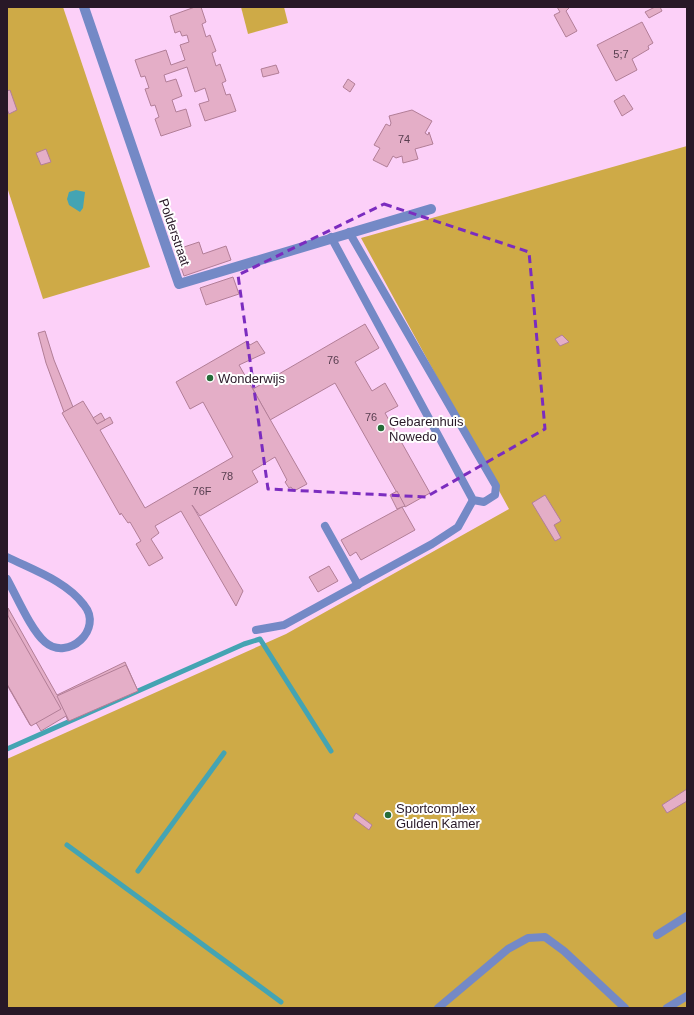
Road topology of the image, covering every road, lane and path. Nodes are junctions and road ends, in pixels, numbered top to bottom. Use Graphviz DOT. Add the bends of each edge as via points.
graph roads {
  1 [pos="84,7"];
  2 [pos="432,209"];
  3 [pos="349,232"];
  4 [pos="331,237"];
  5 [pos="473,500"];
  6 [pos="325,526"];
  7 [pos="7,557"];
  8 [pos="7,580"];
  9 [pos="358,585"];
  10 [pos="256,630"];
  11 [pos="687,916"];
  12 [pos="657,935"];
  13 [pos="687,996"];
  14 [pos="438,1008"];
  15 [pos="625,1008"];
  16 [pos="667,1008"];
  1 -- 4 [label="street, Polderstraat" via="178,284"];
  2 -- 3 [label="street, Polderstraat"];
  3 -- 4 [label="street, Polderstraat"];
  3 -- 5 [label="lane" via="496,486 495,495 484,502"];
  4 -- 5 [label="lane"];
  5 -- 9 [label="lane" via="458,526 432,544"];
  6 -- 9 [label="lane"];
  7 -- 8 [label="lane" via="65,586 76,595 86,606 90,616 91,625 87,635 80,642 67,647 46,643 37,633"];
  9 -- 10 [label="lane" via="284,625"];
  11 -- 12 [label="lane"];
  13 -- 16 [label="lane"];
  14 -- 15 [label="lane" via="508,949 528,938 545,937 564,951"];
}
